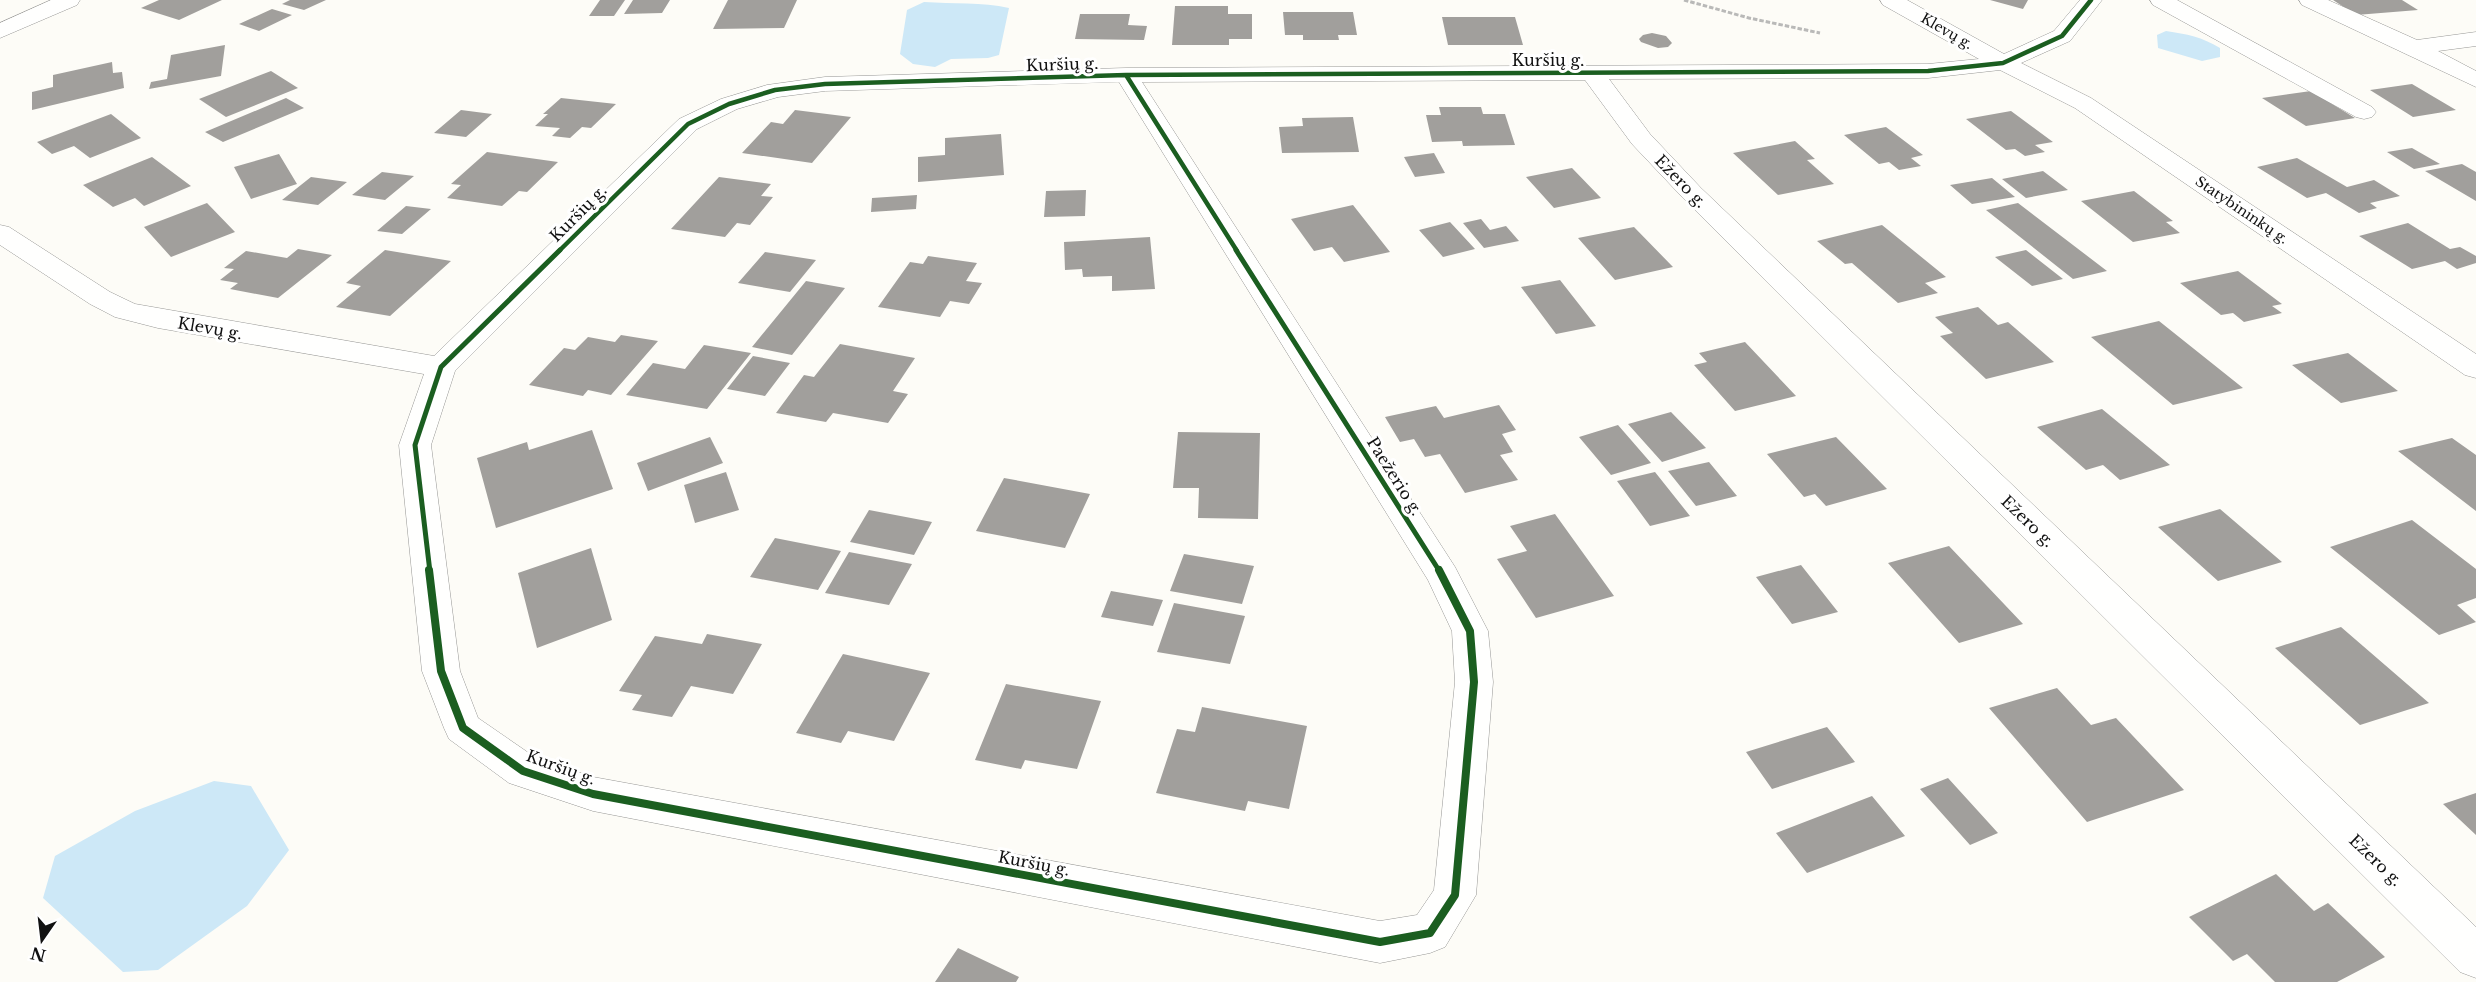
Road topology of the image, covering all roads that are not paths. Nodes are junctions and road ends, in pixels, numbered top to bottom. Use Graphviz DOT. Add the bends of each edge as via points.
graph roads {
  1 [pos="69,0"];
  2 [pos="1891,0"];
  3 [pos="2091,0"];
  4 [pos="2161,0"];
  5 [pos="2310,0"];
  6 [pos="0,31"];
  7 [pos="2476,39"];
  8 [pos="2414,47"];
  9 [pos="2003,63"];
  10 [pos="1593,74"];
  11 [pos="1126,75"];
  12 [pos="2476,80"];
  13 [pos="2364,112"];
  14 [pos="0,233"];
  15 [pos="441,367"];
  16 [pos="2476,368"];
  17 [pos="1430,933"];
  18 [pos="2476,957"];
  1 -- 6 [label="street"];
  2 -- 9 [label="street, Klevų g."];
  3 -- 9 [label="street, Kuršių g." via="2062,36"];
  4 -- 13 [label="street"];
  5 -- 8 [label="street"];
  7 -- 8 [label="street"];
  8 -- 12 [label="street"];
  9 -- 10 [label="street, Kuršių g." via="1928,71"];
  9 -- 16 [label="street, Statybininkų g." via="2083,103"];
  10 -- 11 [label="street, Kuršių g."];
  10 -- 18 [label="street, Ežero g." via="1641,139 1692,193"];
  11 -- 15 [label="street, Kuršių g." via="825,84 775,90 729,104 688,124"];
  11 -- 17 [label="street, Paežerio g." via="1437,566 1470,631 1474,682 1455,895"];
  14 -- 15 [label="street, Klevų g." via="125,311"];
  15 -- 17 [label="street, Kuršių g." via="415,445 441,671 463,728 523,771 593,794 1380,942"];
}
